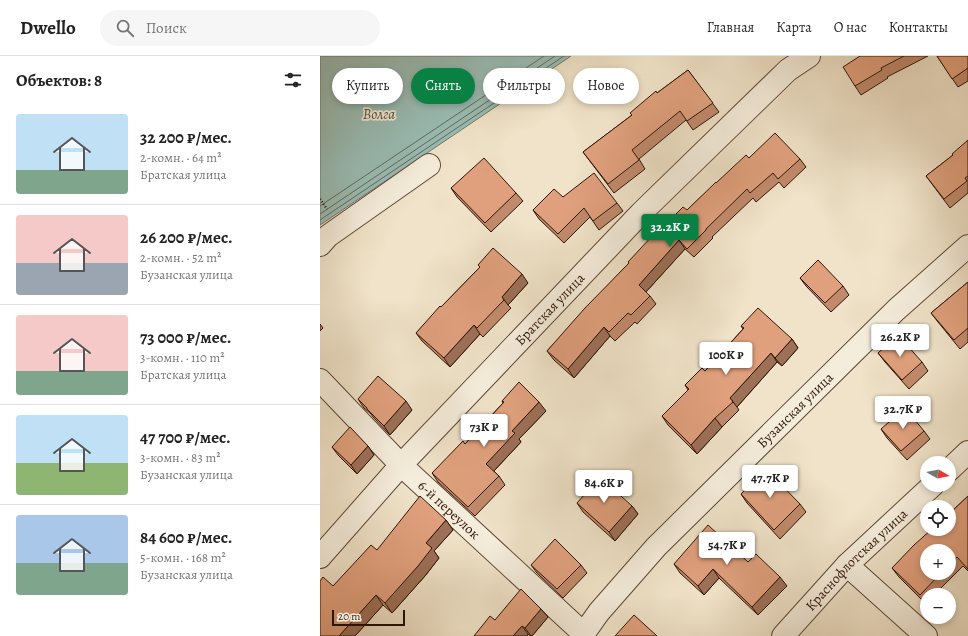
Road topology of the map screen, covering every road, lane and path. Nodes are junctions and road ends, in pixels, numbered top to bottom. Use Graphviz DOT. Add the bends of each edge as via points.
graph roads {
  1 [pos="809,56"];
  2 [pos="429,164"];
  3 [pos="320,245"];
  4 [pos="968,246"];
  5 [pos="320,380"];
  6 [pos="968,452"];
  7 [pos="956,463"];
  8 [pos="401,465"];
  9 [pos="925,492"];
  10 [pos="320,557"];
  11 [pos="847,565"];
  12 [pos="583,635"];
  13 [pos="783,636"];
  14 [pos="926,636"];
  1 -- 8 [label="street, Братская улица" via="788,70 641,213"];
  2 -- 3 [label="street" via="328,236"];
  4 -- 12 [label="street, Бузанская улица" via="896,310 656,547 599,612"];
  5 -- 8 [label="street, 6-й переулок"];
  6 -- 7 [label="street"];
  8 -- 10 [label="street, Братская улица"];
  8 -- 12 [label="street, 6-й переулок"];
  9 -- 11 [label="street, Краснофлотская улица"];
  11 -- 13 [label="street, Краснофлотская улица"];
  11 -- 14 [label="street"];
}
